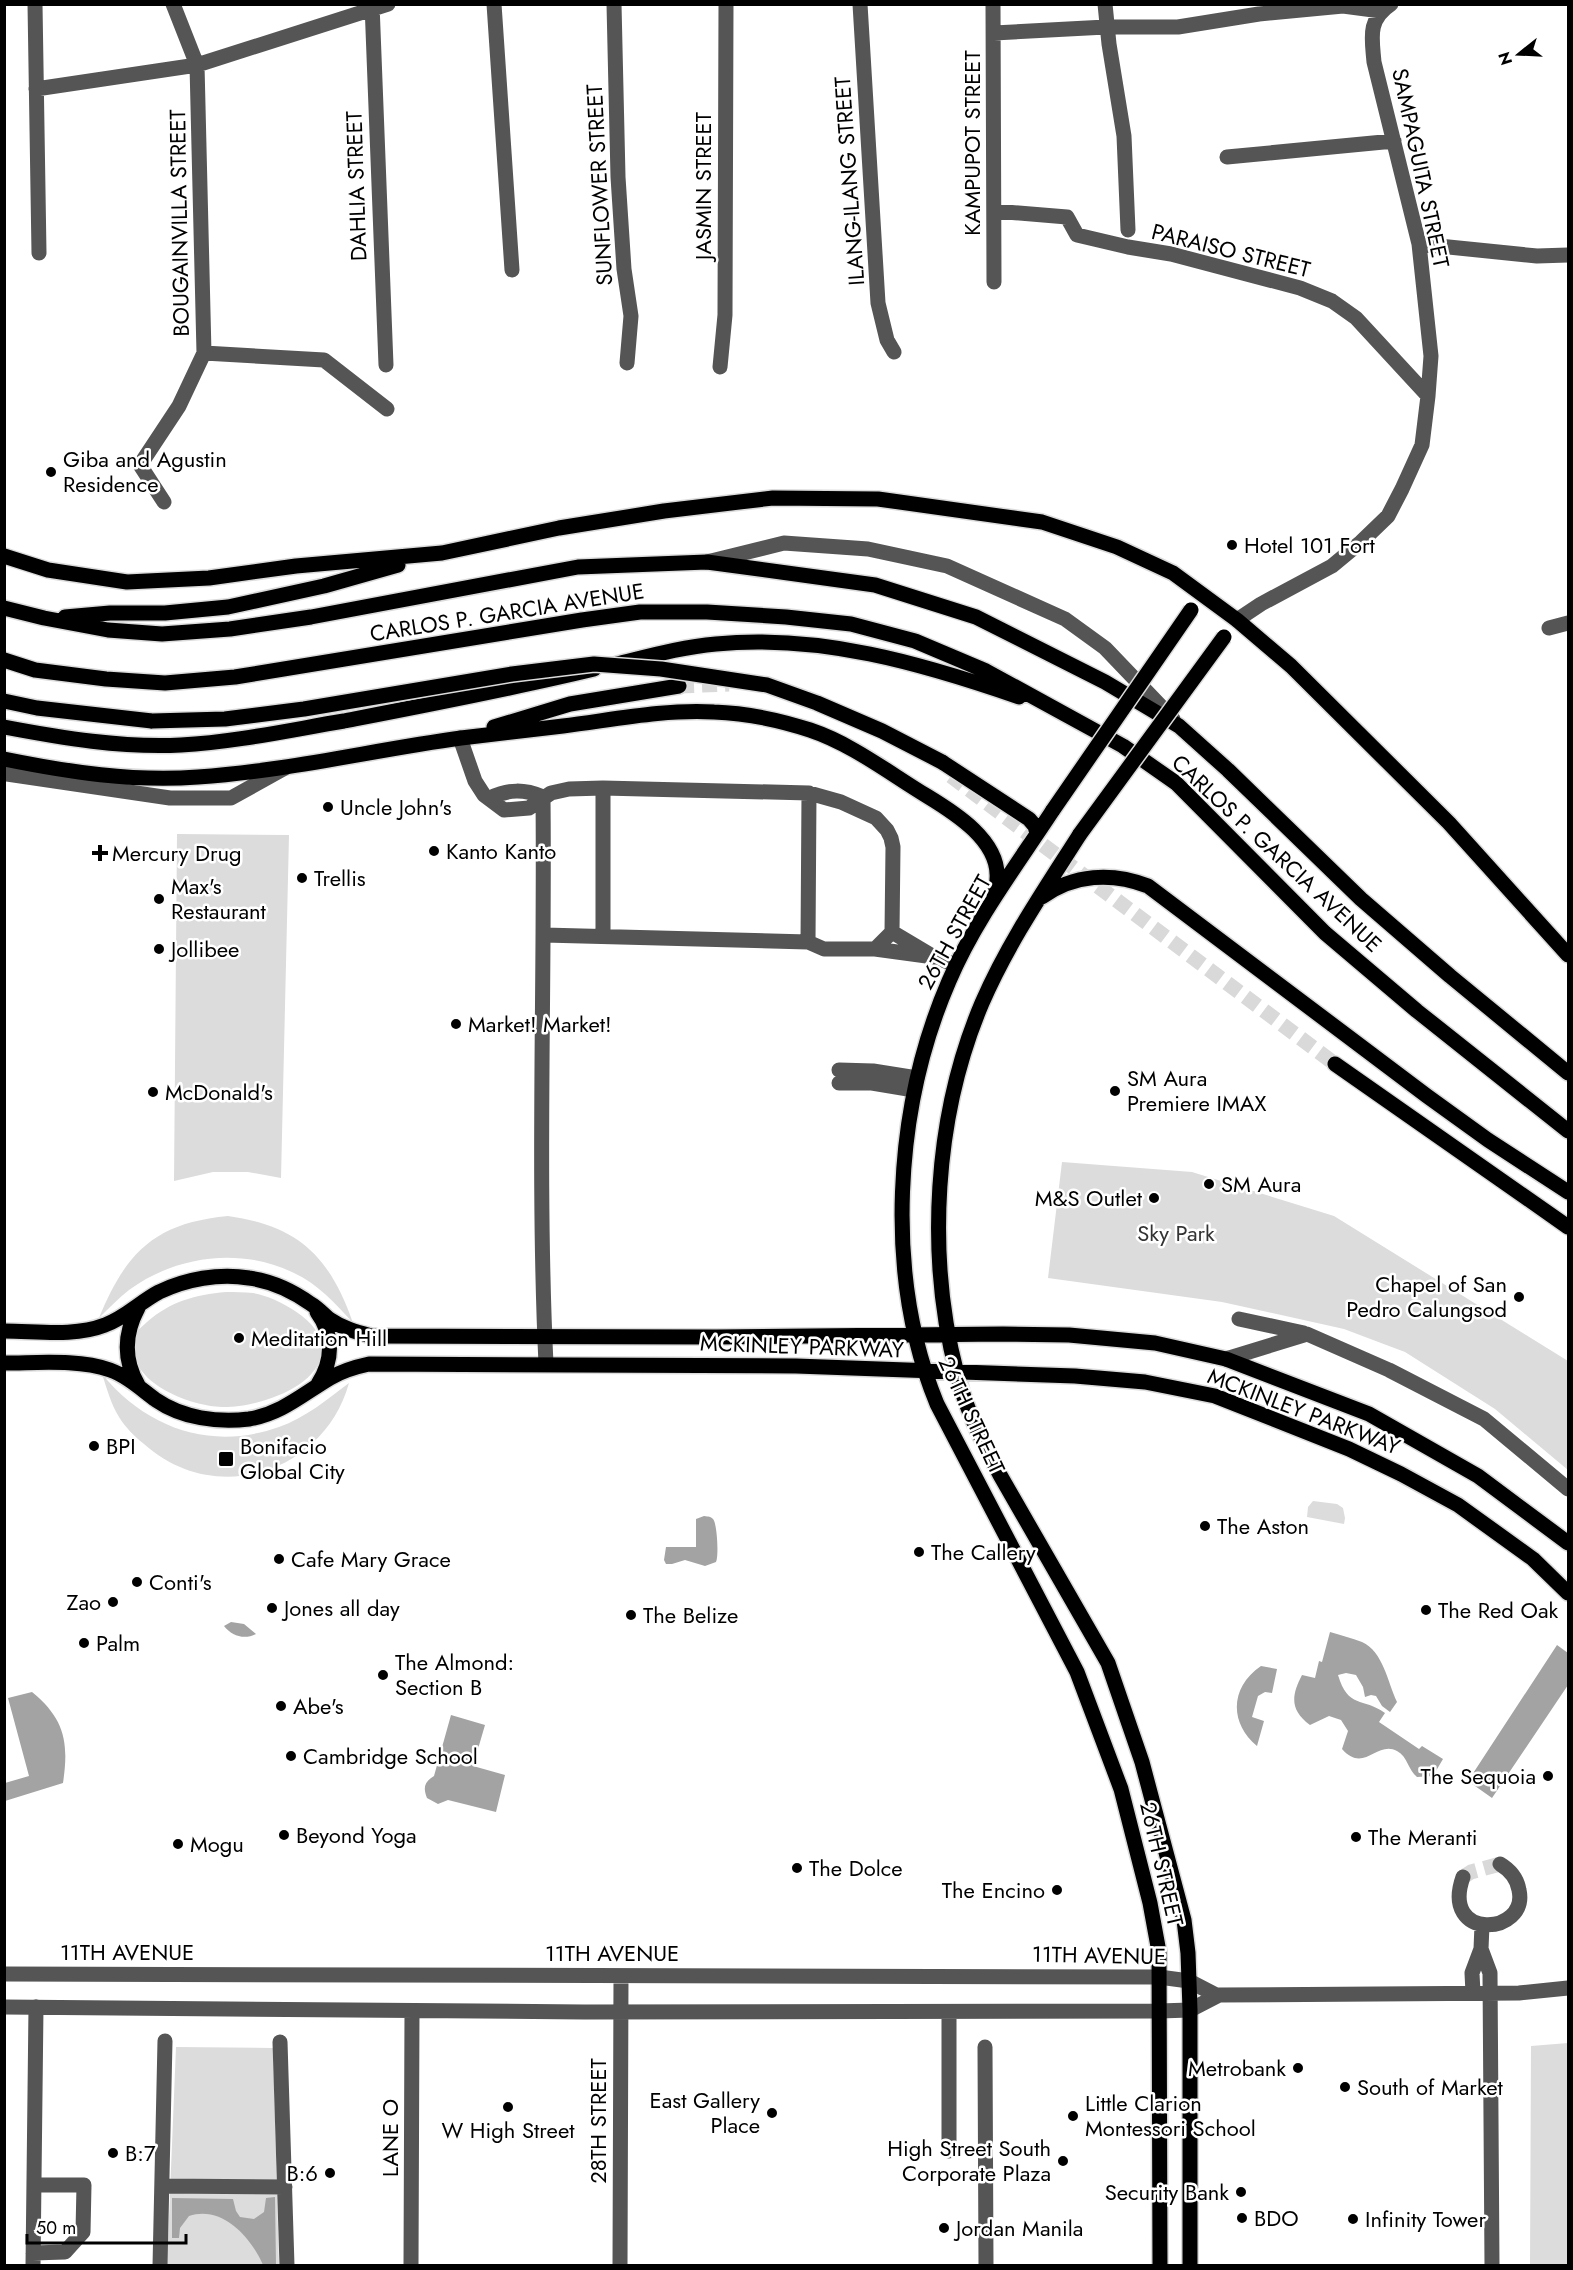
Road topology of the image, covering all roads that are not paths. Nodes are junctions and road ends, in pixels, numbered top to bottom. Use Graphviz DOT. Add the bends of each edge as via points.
graph roads {
  1 [pos="35,4"];
  2 [pos="173,4"];
  3 [pos="388,4"];
  4 [pos="494,4"];
  5 [pos="614,4"];
  6 [pos="726,4"];
  7 [pos="860,4"];
  8 [pos="993,4"];
  9 [pos="1105,4"];
  10 [pos="372,7"];
  11 [pos="1386,8"];
  12 [pos="1106,27"];
  13 [pos="994,33"];
  14 [pos="197,65"];
  15 [pos="36,89"];
  16 [pos="1394,141"];
  17 [pos="1227,157"];
  18 [pos="994,210"];
  19 [pos="1128,231"];
  20 [pos="1419,244"];
  21 [pos="39,253"];
  22 [pos="1569,255"];
  23 [pos="512,270"];
  24 [pos="994,282"];
  25 [pos="894,352"];
  26 [pos="204,353"];
  27 [pos="627,363"];
  28 [pos="386,365"];
  29 [pos="720,368"];
  30 [pos="1428,396"];
  31 [pos="387,409"];
  32 [pos="164,502"];
  33 [pos="442,553"];
  34 [pos="4,556"];
  35 [pos="707,562"];
  36 [pos="1202,596"];
  37 [pos="4,608"];
  38 [pos="44,618"];
  39 [pos="1237,620"];
  40 [pos="1569,623"];
  41 [pos="1549,628"];
  42 [pos="4,660"];
  43 [pos="678,686"];
  44 [pos="4,701"];
  45 [pos="1064,713"];
  46 [pos="1179,726"];
  47 [pos="4,727"];
  48 [pos="460,738"];
  49 [pos="4,759"];
  50 [pos="286,768"];
  51 [pos="4,772"];
  52 [pos="603,788"];
  53 [pos="809,794"];
  54 [pos="543,797"];
  55 [pos="1037,834"];
  56 [pos="1037,901"];
  57 [pos="992,904"];
  58 [pos="892,932"];
  59 [pos="544,935"];
  60 [pos="603,936"];
  61 [pos="808,942"];
  62 [pos="875,950"];
  63 [pos="1569,955"];
  64 [pos="934,957"];
  65 [pos="956,965"];
  66 [pos="1335,1064"];
  67 [pos="1569,1073"];
  68 [pos="839,1076"];
  69 [pos="916,1084"];
  70 [pos="1569,1131"];
  71 [pos="1569,1192"];
  72 [pos="1569,1227"];
  73 [pos="312,1304"];
  74 [pos="139,1305"];
  75 [pos="1239,1319"];
  76 [pos="4,1331"];
  77 [pos="950,1334"];
  78 [pos="1307,1334"];
  79 [pos="544,1335"];
  80 [pos="916,1336"];
  81 [pos="1226,1359"];
  82 [pos="4,1363"];
  83 [pos="546,1364"];
  84 [pos="924,1372"];
  85 [pos="957,1373"];
  86 [pos="140,1388"];
  87 [pos="315,1389"];
  88 [pos="1569,1489"];
  89 [pos="1569,1543"];
  90 [pos="1569,1593"];
  91 [pos="1500,1864"];
  92 [pos="1462,1877"];
  93 [pos="1482,1925"];
  94 [pos="1481,1949"];
  95 [pos="4,1974"];
  96 [pos="621,1976"];
  97 [pos="1159,1977"];
  98 [pos="1189,1980"];
  99 [pos="1569,1988"];
  100 [pos="1473,1994"];
  101 [pos="1491,1994"];
  102 [pos="1216,1995"];
  103 [pos="4,2007"];
  104 [pos="36,2007"];
  105 [pos="1190,2010"];
  106 [pos="412,2011"];
  107 [pos="621,2012"];
  108 [pos="949,2012"];
  109 [pos="1159,2012"];
  110 [pos="165,2041"];
  111 [pos="280,2042"];
  112 [pos="985,2051"];
  113 [pos="950,2151"];
  114 [pos="34,2185"];
  115 [pos="163,2186"];
  116 [pos="285,2187"];
  117 [pos="33,2259"];
  118 [pos="985,2262"];
  119 [pos="160,2265"];
  120 [pos="286,2265"];
  121 [pos="411,2265"];
  122 [pos="621,2265"];
  123 [pos="1160,2265"];
  124 [pos="1190,2265"];
  125 [pos="1492,2265"];
  1 -- 15 [label="street"];
  2 -- 14 [label="street, BOUGAINVILLA STREET"];
  3 -- 10 [label="street"];
  4 -- 23 [label="street"];
  5 -- 27 [label="street, SUNFLOWER STREET" via="618,177 631,316"];
  6 -- 29 [label="street, JASMIN STREET" via="725,315"];
  7 -- 25 [label="street, ILANG-ILANG STREET" via="878,303"];
  8 -- 13 [label="street, KAMPUPOT STREET"];
  9 -- 12 [label="street"];
  10 -- 14 [label="street"];
  10 -- 28 [label="street, DAHLIA STREET"];
  11 -- 12 [label="street" via="1343,6 1178,27"];
  11 -- 16 [label="street, SAMPAGUITA STREET" via="1373,23 1374,62"];
  12 -- 13 [label="street"];
  12 -- 19 [label="street" via="1124,136"];
  13 -- 18 [label="street, KAMPUPOT STREET"];
  14 -- 15 [label="street"];
  14 -- 26 [label="street, BOUGAINVILLA STREET"];
  15 -- 21 [label="street"];
  16 -- 17 [label="street"];
  16 -- 20 [label="street, SAMPAGUITA STREET"];
  18 -- 24 [label="street, KAMPUPOT STREET"];
  18 -- 30 [label="street, PARAISO STREET" via="1067,218 1077,235 1171,254 1300,288 1332,301 1356,318"];
  20 -- 22 [label="street" via="1537,256"];
  20 -- 30 [label="street, SAMPAGUITA STREET" via="1431,356"];
  26 -- 31 [label="street, BOUGAINVILLA STREET" via="324,360"];
  26 -- 32 [label="street" via="179,406 140,465"];
  30 -- 39 [label="street, SAMPAGUITA STREET" via="1422,445 1388,516 1332,566"];
  33 -- 34 [label="main road" via="208,578 128,582 48,570"];
  33 -- 36 [label="main road" via="559,528 750,500 878,499 1042,522 1117,547 1173,573"];
  33 -- 38 [label="main road" via="324,586 228,607"];
  35 -- 38 [label="main road, CARLOS P. GARCIA AVENUE" via="578,567 311,617 162,634 108,630"];
  35 -- 46 [label="main road, CARLOS P. GARCIA AVENUE" via="875,585 976,617 1105,682"];
  35 -- 46 [label="street" via="784,543 868,549 947,566 1065,619 1106,648"];
  36 -- 39 [label="main road"];
  36 -- 55 [label="main road, 26TH STREET, bridge"];
  37 -- 38 [label="main road, CARLOS P. GARCIA AVENUE"];
  39 -- 56 [label="main road, 26TH STREET, bridge" via="1080,834"];
  39 -- 63 [label="main road" via="1291,666 1441,815"];
  40 -- 41 [label="street"];
  42 -- 45 [label="main road, CARLOS P. GARCIA AVENUE" via="47,671 165,683 235,677 640,612 707,612 851,624 915,641 986,671"];
  43 -- 48 [label="main road" via="570,704"];
  44 -- 55 [label="main road, bridge" via="152,721 225,718 594,664 661,669 767,685 882,731 942,762 1029,819"];
  45 -- 47 [label="main road" via="902,661 832,646 776,642 715,644 663,653 522,687 225,741 123,744"];
  45 -- 70 [label="main road, CARLOS P. GARCIA AVENUE" via="1123,746 1176,783 1325,933 1426,1019"];
  46 -- 67 [label="main road, CARLOS P. GARCIA AVENUE" via="1360,899"];
  48 -- 50 [label="main road"];
  48 -- 54 [label="street" via="484,795 490,798 504,791 528,790"];
  48 -- 57 [label="main road" via="666,713 713,712 811,730 858,752 951,811 981,838 993,855 998,877"];
  49 -- 50 [label="main road" via="122,777 196,777"];
  50 -- 51 [label="street" via="231,798 170,798"];
  52 -- 53 [label="street"];
  52 -- 54 [label="street" via="569,789"];
  52 -- 60 [label="street"];
  53 -- 58 [label="street" via="841,802 876,818 887,830 893,847"];
  53 -- 61 [label="street"];
  54 -- 59 [label="street"];
  55 -- 57 [label="main road, 26TH STREET"];
  56 -- 71 [label="main road" via="1070,882 1097,877 1124,877 1148,886 1426,1096"];
  56 -- 77 [label="main road, 26TH STREET" via="981,1005 952,1101 939,1201 939,1251"];
  57 -- 65 [label="main road, 26TH STREET"];
  58 -- 62 [label="street"];
  58 -- 64 [label="street"];
  59 -- 60 [label="street"];
  59 -- 79 [label="street"];
  60 -- 61 [label="street"];
  61 -- 62 [label="street" via="824,949"];
  62 -- 64 [label="street"];
  64 -- 65 [label="street"];
  65 -- 69 [label="main road, 26TH STREET" via="935,1014"];
  66 -- 72 [label="main road"];
  68 -- 69 [label="street" via="873,1071"];
  69 -- 80 [label="main road, 26TH STREET" via="904,1153 902,1229"];
  73 -- 74 [label="main road, MCKINLEY PARKWAY" via="271,1283 226,1276 180,1284"];
  73 -- 79 [label="main road, MCKINLEY PARKWAY" via="349,1330 371,1336"];
  73 -- 87 [label="main road" via="329,1337 330,1356"];
  74 -- 76 [label="main road, MCKINLEY PARKWAY" via="123,1317 84,1331"];
  74 -- 86 [label="main road" via="131,1321 127,1347 131,1373"];
  75 -- 78 [label="street"];
  77 -- 80 [label="main road, MCKINLEY PARKWAY"];
  77 -- 81 [label="main road, MCKINLEY PARKWAY" via="1069,1335 1155,1343"];
  77 -- 85 [label="main road, 26TH STREET"];
  78 -- 81 [label="street"];
  78 -- 88 [label="street" via="1389,1370 1484,1419"];
  79 -- 80 [label="main road, MCKINLEY PARKWAY"];
  79 -- 83 [label="street"];
  80 -- 84 [label="main road, 26TH STREET"];
  81 -- 89 [label="main road, MCKINLEY PARKWAY" via="1369,1414 1478,1476"];
  82 -- 86 [label="main road, MCKINLEY PARKWAY" via="87,1365 122,1375"];
  83 -- 84 [label="main road, MCKINLEY PARKWAY" via="796,1366"];
  83 -- 87 [label="main road, MCKINLEY PARKWAY" via="369,1364 340,1373"];
  84 -- 85 [label="main road, MCKINLEY PARKWAY"];
  84 -- 97 [label="main road, 26TH STREET" via="1077,1672 1121,1789 1156,1929"];
  85 -- 90 [label="main road, MCKINLEY PARKWAY" via="1133,1381 1215,1396 1401,1473 1458,1505 1533,1559"];
  85 -- 98 [label="main road, 26TH STREET" via="968,1407 1000,1475 1108,1663 1142,1762 1184,1920"];
  86 -- 87 [label="main road, MCKINLEY PARKWAY" via="180,1412 227,1420 273,1412"];
  91 -- 93 [label="street" via="1518,1883 1519,1910 1504,1922"];
  92 -- 93 [label="street" via="1459,1905 1467,1918"];
  93 -- 94 [label="street"];
  94 -- 100 [label="street" via="1472,1973"];
  94 -- 101 [label="street" via="1490,1973"];
  95 -- 96 [label="street, 11TH AVENUE"];
  96 -- 97 [label="street, 11TH AVENUE"];
  96 -- 107 [label="street, 28TH STREET"];
  97 -- 98 [label="street, 11TH AVENUE"];
  97 -- 109 [label="main road, 26TH STREET"];
  98 -- 102 [label="street, 11TH AVENUE"];
  98 -- 105 [label="main road, 26TH STREET"];
  99 -- 101 [label="street, 11TH AVENUE"];
  100 -- 101 [label="street, 11TH AVENUE"];
  100 -- 102 [label="street, 11TH AVENUE"];
  101 -- 125 [label="street"];
  102 -- 105 [label="street, 11TH AVENUE"];
  103 -- 104 [label="street, 11TH AVENUE"];
  104 -- 106 [label="street, 11TH AVENUE"];
  104 -- 114 [label="street"];
  105 -- 109 [label="street, 11TH AVENUE"];
  105 -- 124 [label="main road, 26TH STREET"];
  106 -- 107 [label="street, 11TH AVENUE"];
  106 -- 121 [label="street, LANE O"];
  107 -- 108 [label="street, 11TH AVENUE"];
  107 -- 122 [label="street, 28TH STREET"];
  108 -- 109 [label="street, 11TH AVENUE"];
  108 -- 113 [label="street"];
  109 -- 123 [label="main road, 26TH STREET"];
  110 -- 115 [label="street"];
  111 -- 116 [label="street"];
  112 -- 118 [label="street"];
  114 -- 117 [label="street"];
  114 -- 117 [label="street" via="84,2185 83,2232 65,2252"];
  115 -- 116 [label="street"];
  115 -- 119 [label="street"];
  116 -- 120 [label="street"];
}
